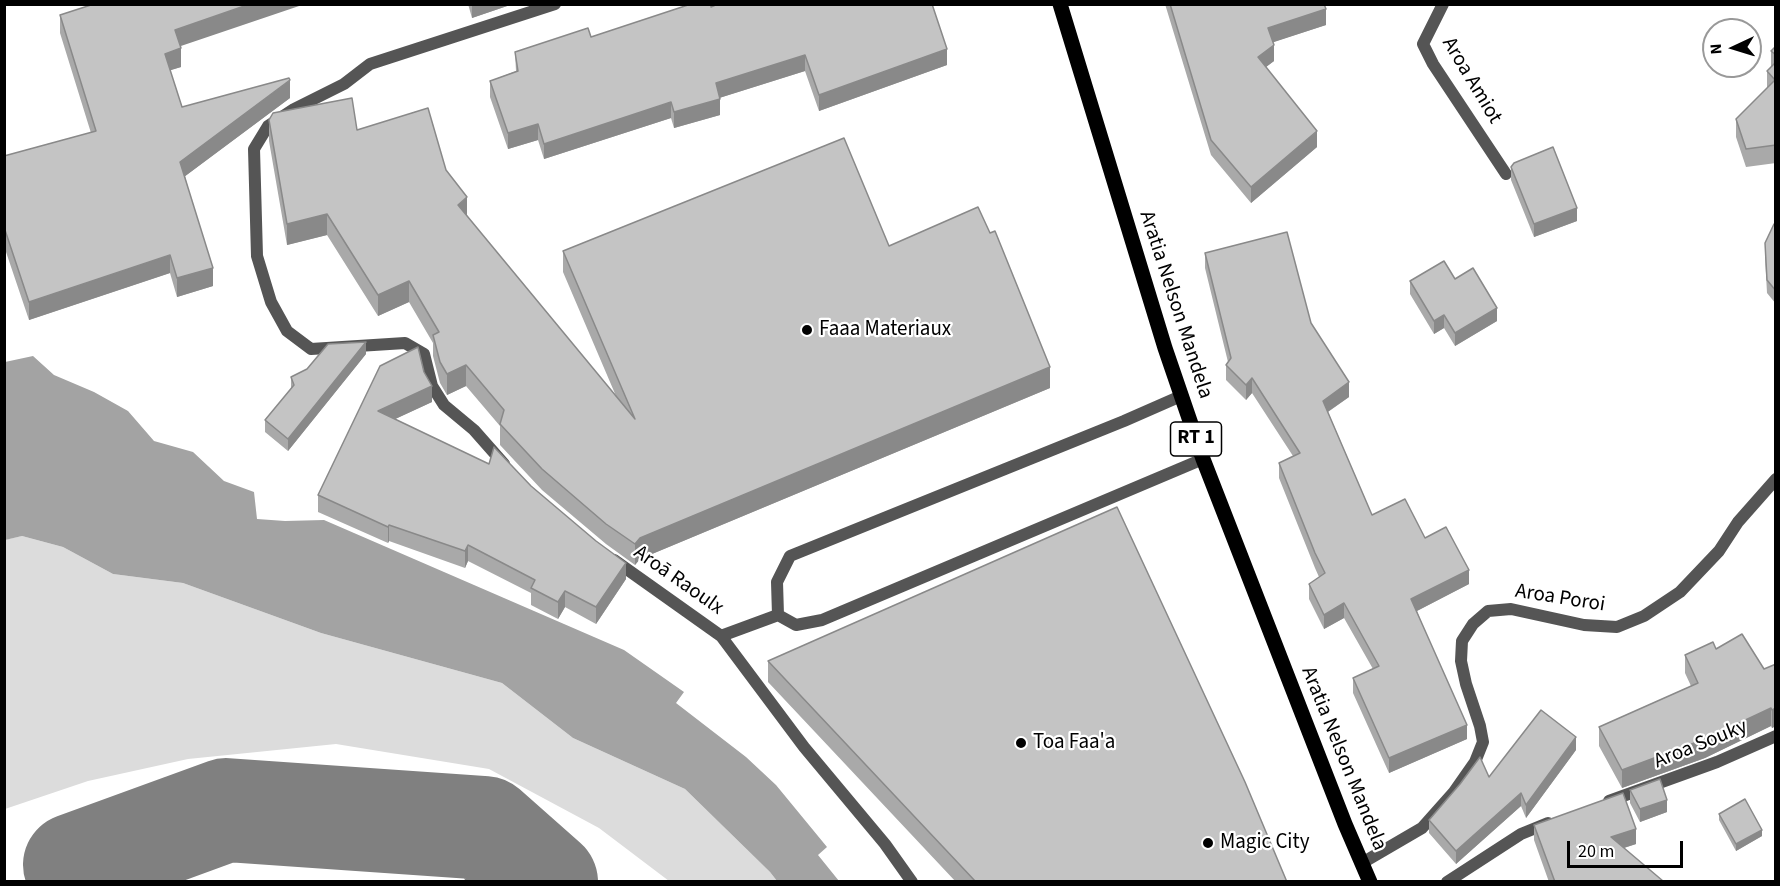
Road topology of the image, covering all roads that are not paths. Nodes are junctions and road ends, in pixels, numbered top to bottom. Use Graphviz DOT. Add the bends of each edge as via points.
graph roads {
  1 [pos="555,4"];
  2 [pos="1060,4"];
  3 [pos="1443,4"];
  4 [pos="1506,174"];
  5 [pos="1181,396"];
  6 [pos="1203,459"];
  7 [pos="514,474"];
  8 [pos="1776,479"];
  9 [pos="601,551"];
  10 [pos="778,615"];
  11 [pos="721,636"];
  12 [pos="1776,736"];
  13 [pos="1596,806"];
  14 [pos="1565,816"];
  15 [pos="1362,862"];
  16 [pos="912,882"];
  17 [pos="1370,882"];
  18 [pos="1447,882"];
  1 -- 7 [label="street" via="370,64 344,84 268,126 254,149 257,255 271,302 287,331 311,349 405,343 424,354 432,386 444,405 474,430"];
  2 -- 5 [label="main road, Aratia Nelson Mandela / RT 1"];
  3 -- 4 [label="street, Aroa Amiot" via="1423,44"];
  5 -- 6 [label="main road, Aratia Nelson Mandela / RT 1"];
  5 -- 10 [label="street" via="790,556 777,582"];
  6 -- 10 [label="street" via="822,620 796,625"];
  6 -- 15 [label="main road, Aratia Nelson Mandela / RT 1"];
  8 -- 15 [label="street, Aroa Poroi" via="1688,584 1644,616 1617,627 1584,625 1511,609 1488,610 1462,640 1461,661 1483,742 1475,762 1422,828"];
  9 -- 11 [label="street, Aroā Raoulx"];
  10 -- 11 [label="street"];
  11 -- 16 [label="street, Aroā Raoulx"];
  12 -- 13 [label="street, Aroa Souky"];
  14 -- 18 [label="street" via="1521,834"];
  15 -- 17 [label="main road, Aratia Nelson Mandela / RT 1"];
}
